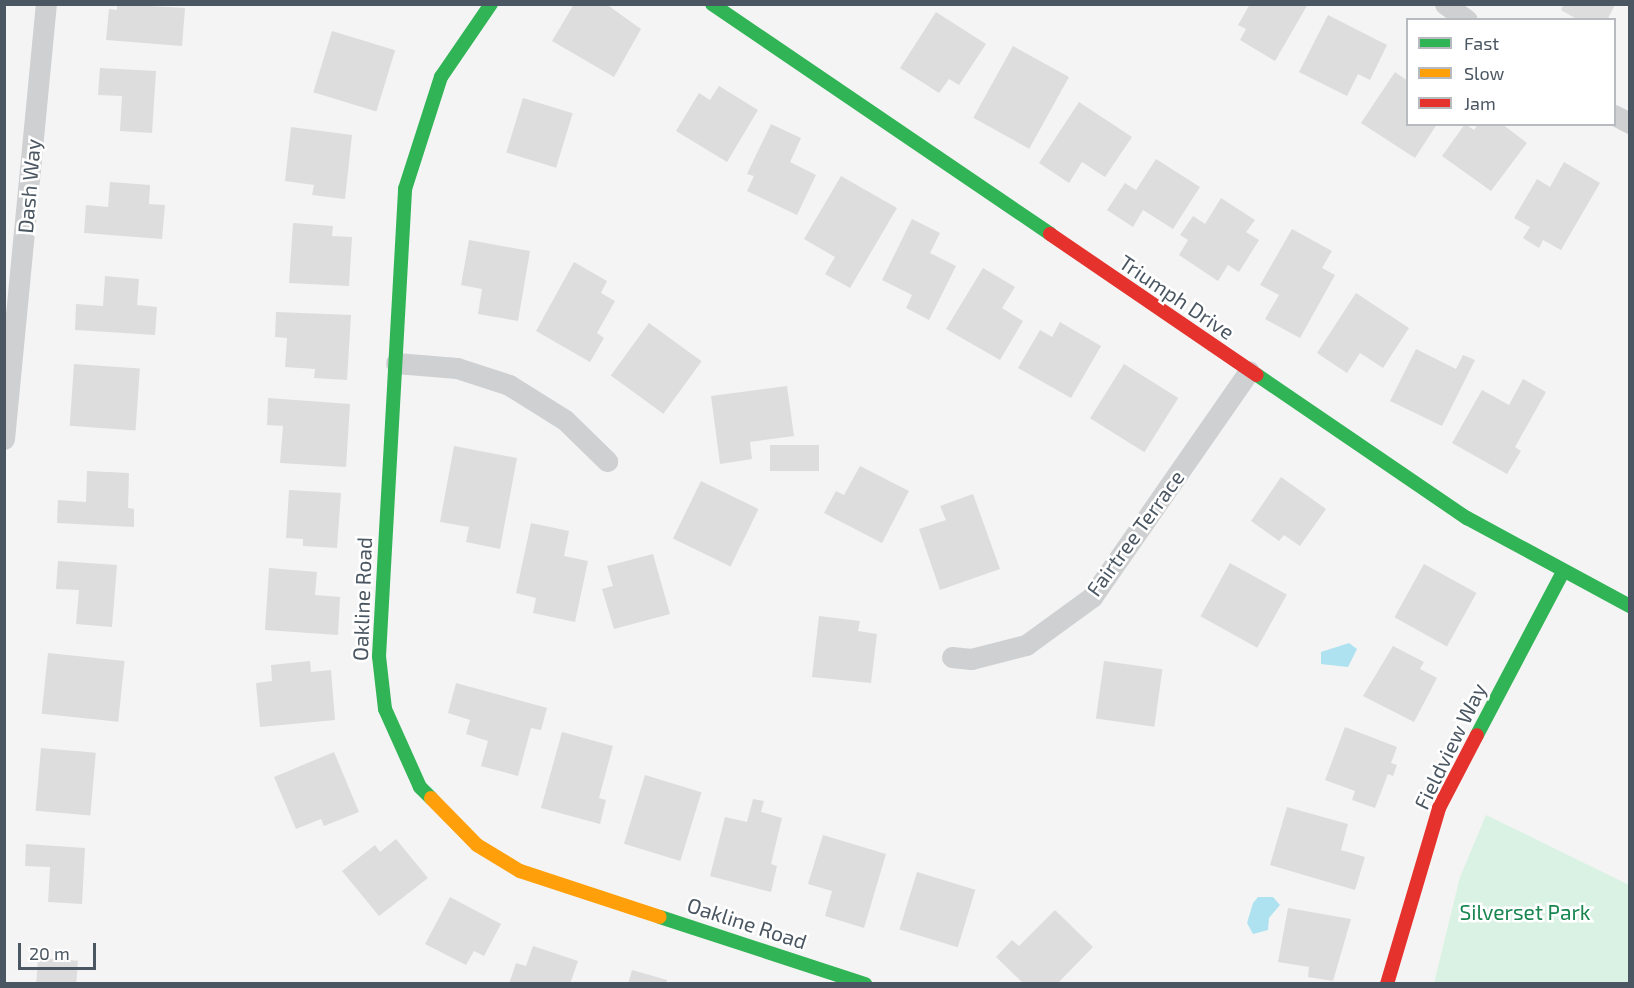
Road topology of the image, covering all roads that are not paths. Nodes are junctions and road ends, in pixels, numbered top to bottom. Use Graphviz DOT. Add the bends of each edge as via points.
graph roads {
  1 [pos="46,4"];
  2 [pos="491,4"];
  3 [pos="712,4"];
  4 [pos="1445,4"];
  5 [pos="1464,18"];
  6 [pos="396,363"];
  7 [pos="1249,371"];
  8 [pos="4,439"];
  9 [pos="607,461"];
  10 [pos="1563,572"];
  11 [pos="1629,606"];
  12 [pos="952,657"];
  13 [pos="865,984"];
  14 [pos="1387,984"];
  1 -- 8 [label="street, Dash Way"];
  2 -- 6 [label="street, Oakline Road" via="441,77 423,120 405,189"];
  3 -- 7 [label="street, Triumph Drive"];
  4 -- 5 [label="street"];
  6 -- 9 [label="street" via="457,368 509,385 565,420"];
  6 -- 13 [label="street, Oakline Road" via="378,657 385,709 420,787 477,845 520,871"];
  7 -- 10 [label="street, Triumph Drive" via="1467,518"];
  7 -- 12 [label="street, Fairtree Terrace" via="1092,597 1026,645 971,658"];
  10 -- 11 [label="street, Triumph Drive"];
  10 -- 14 [label="street, Fieldview Way" via="1439,808"];
}
